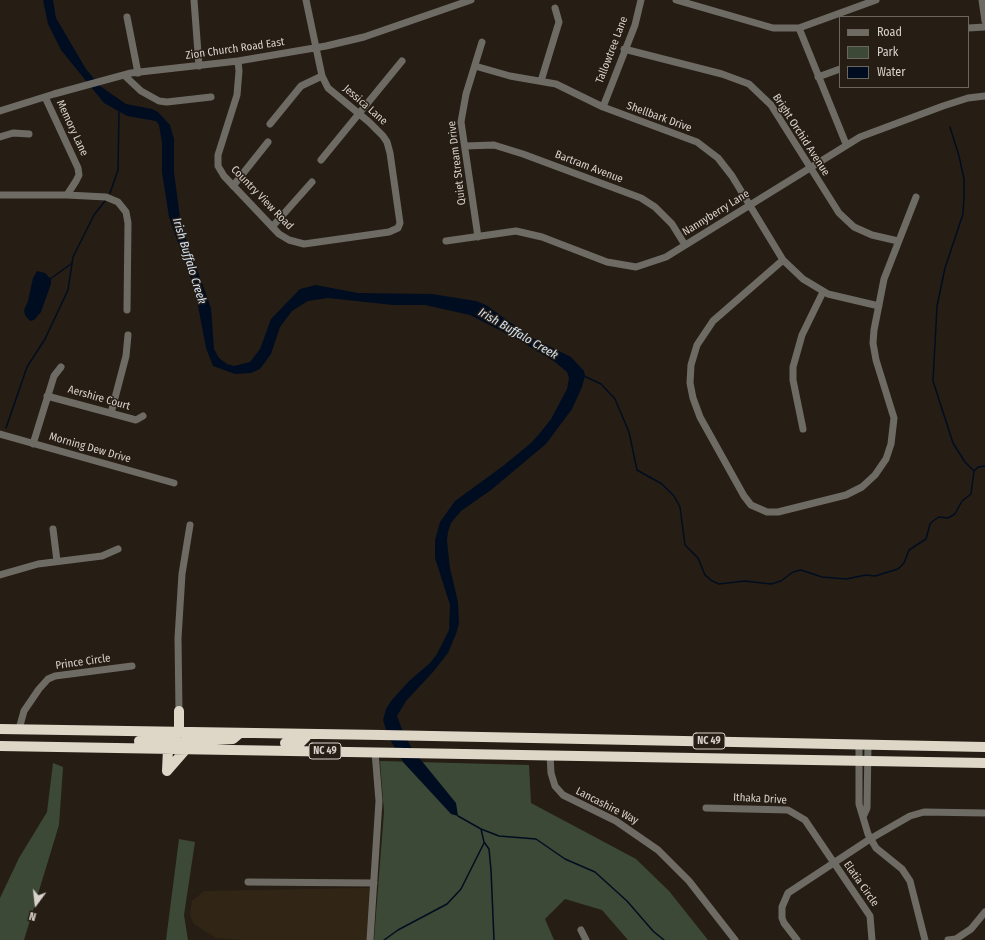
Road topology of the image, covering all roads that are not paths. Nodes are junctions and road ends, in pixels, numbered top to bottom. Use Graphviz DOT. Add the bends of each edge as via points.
graph roads {
  1 [pos="194,0"];
  2 [pos="306,0"];
  3 [pos="471,0"];
  4 [pos="641,0"];
  5 [pos="676,0"];
  6 [pos="876,0"];
  7 [pos="982,0"];
  8 [pos="555,8"];
  9 [pos="127,17"];
  10 [pos="985,21"];
  11 [pos="985,27"];
  12 [pos="800,28"];
  13 [pos="969,28"];
  14 [pos="482,42"];
  15 [pos="316,48"];
  16 [pos="624,49"];
  17 [pos="238,61"];
  18 [pos="402,61"];
  19 [pos="199,66"];
  20 [pos="475,66"];
  21 [pos="839,69"];
  22 [pos="138,73"];
  23 [pos="120,76"];
  24 [pos="322,76"];
  25 [pos="818,77"];
  26 [pos="541,81"];
  27 [pos="985,96"];
  28 [pos="45,97"];
  29 [pos="211,97"];
  30 [pos="603,107"];
  31 [pos="0,111"];
  32 [pos="359,113"];
  33 [pos="270,124"];
  34 [pos="29,134"];
  35 [pos="0,137"];
  36 [pos="268,142"];
  37 [pos="846,144"];
  38 [pos="465,146"];
  39 [pos="321,160"];
  40 [pos="810,167"];
  41 [pos="312,182"];
  42 [pos="233,186"];
  43 [pos="0,195"];
  44 [pos="67,195"];
  45 [pos="916,197"];
  46 [pos="750,205"];
  47 [pos="272,227"];
  48 [pos="398,228"];
  49 [pos="478,237"];
  50 [pos="446,241"];
  51 [pos="898,241"];
  52 [pos="686,245"];
  53 [pos="783,260"];
  54 [pos="823,292"];
  55 [pos="879,306"];
  56 [pos="127,310"];
  57 [pos="128,335"];
  58 [pos="61,367"];
  59 [pos="47,396"];
  60 [pos="111,413"];
  61 [pos="144,416"];
  62 [pos="802,429"];
  63 [pos="0,434"];
  64 [pos="33,444"];
  65 [pos="174,483"];
  66 [pos="190,525"];
  67 [pos="53,529"];
  68 [pos="118,549"];
  69 [pos="57,561"];
  70 [pos="0,575"];
  71 [pos="132,666"];
  72 [pos="179,711"];
  73 [pos="0,729"];
  74 [pos="19,729"];
  75 [pos="65,730"];
  76 [pos="165,731"];
  77 [pos="179,732"];
  78 [pos="240,733"];
  79 [pos="306,734"];
  80 [pos="863,744"];
  81 [pos="0,746"];
  82 [pos="23,746"];
  83 [pos="112,747"];
  84 [pos="985,747"];
  85 [pos="188,748"];
  86 [pos="168,749"];
  87 [pos="261,750"];
  88 [pos="375,752"];
  89 [pos="550,755"];
  90 [pos="863,760"];
  91 [pos="985,763"];
  92 [pos="706,808"];
  93 [pos="985,813"];
  94 [pos="870,839"];
  95 [pos="834,864"];
  96 [pos="248,882"];
  97 [pos="374,883"];
  98 [pos="985,912"];
  99 [pos="581,930"];
  100 [pos="370,940"];
  101 [pos="586,940"];
  102 [pos="735,940"];
  103 [pos="797,940"];
  104 [pos="872,940"];
  105 [pos="925,940"];
  106 [pos="948,940"];
  1 -- 19 [label="street"];
  2 -- 15 [label="street, Jessica Lane"];
  3 -- 15 [label="street, Zion Church Road East" via="364,37"];
  4 -- 16 [label="street, Tallowtree Lane" via="635,25"];
  5 -- 12 [label="street" via="773,28"];
  6 -- 12 [label="street"];
  7 -- 10 [label="street"];
  8 -- 26 [label="street" via="559,22"];
  9 -- 22 [label="street"];
  11 -- 13 [label="street"];
  12 -- 25 [label="street"];
  14 -- 20 [label="street, Quiet Stream Drive"];
  15 -- 17 [label="street, Zion Church Road East"];
  15 -- 24 [label="street, Jessica Lane"];
  16 -- 30 [label="street, Tallowtree Lane"];
  16 -- 40 [label="street, Bright Orchid Avenue" via="722,74 749,84 771,105"];
  17 -- 19 [label="street, Zion Church Road East"];
  17 -- 42 [label="street, Country View Road" via="237,95 218,155 220,171"];
  18 -- 32 [label="street"];
  19 -- 22 [label="street, Zion Church Road East"];
  20 -- 26 [label="street, Shellbark Drive"];
  20 -- 38 [label="street, Quiet Stream Drive" via="461,122"];
  21 -- 25 [label="street"];
  22 -- 23 [label="street, Zion Church Road East"];
  23 -- 28 [label="street, Zion Church Road East"];
  23 -- 29 [label="street" via="158,101"];
  24 -- 32 [label="street, Jessica Lane" via="328,88"];
  24 -- 33 [label="street" via="301,86"];
  25 -- 37 [label="street"];
  26 -- 30 [label="street, Shellbark Drive" via="574,91"];
  27 -- 37 [label="street, Nannyberry Lane" via="943,106"];
  28 -- 31 [label="street, Zion Church Road East"];
  28 -- 44 [label="street, Memory Lane" via="78,168 76,181"];
  30 -- 46 [label="street, Shellbark Drive" via="696,142 718,158"];
  32 -- 39 [label="street"];
  32 -- 48 [label="street, Jessica Lane" via="384,136 387,142 400,223"];
  34 -- 35 [label="street" via="13,133"];
  36 -- 42 [label="street"];
  37 -- 40 [label="street, Nannyberry Lane"];
  38 -- 49 [label="street, Quiet Stream Drive"];
  38 -- 52 [label="street, Bartram Avenue" via="494,145 641,198 655,207 672,224"];
  40 -- 46 [label="street, Nannyberry Lane"];
  40 -- 51 [label="street, Bright Orchid Avenue" via="839,213 854,227 872,235"];
  41 -- 47 [label="street"];
  42 -- 47 [label="street, Country View Road"];
  43 -- 44 [label="street"];
  44 -- 56 [label="street" via="106,197 118,202 126,212"];
  45 -- 51 [label="street"];
  46 -- 52 [label="street, Nannyberry Lane"];
  46 -- 53 [label="street, Shellbark Drive"];
  47 -- 48 [label="street, Country View Road" via="288,240 304,244 389,232"];
  49 -- 50 [label="street, Nannyberry Lane"];
  49 -- 52 [label="street, Nannyberry Lane" via="516,232 542,237 607,262 636,267 666,257"];
  51 -- 55 [label="street" via="884,279"];
  53 -- 54 [label="street, Shellbark Drive" via="803,280"];
  53 -- 55 [label="street" via="713,321 697,345 691,365 690,383 700,417 744,496 758,509 778,512 846,495 862,487 875,475 886,459 891,444 894,418 873,343"];
  54 -- 55 [label="street, Shellbark Drive"];
  54 -- 62 [label="street" via="802,335 793,366"];
  57 -- 60 [label="street" via="126,356"];
  58 -- 59 [label="street" via="54,376"];
  59 -- 60 [label="street, Aershire Court"];
  59 -- 64 [label="street"];
  60 -- 61 [label="street, Aershire Court" via="136,420"];
  63 -- 64 [label="street, Morning Dew Drive"];
  64 -- 65 [label="street, Morning Dew Drive"];
  66 -- 72 [label="street" via="182,574 179,624"];
  67 -- 69 [label="street"];
  68 -- 69 [label="street" via="93,558"];
  69 -- 70 [label="street"];
  71 -- 74 [label="street, Prince Circle" via="48,679 24,711"];
  72 -- 76 [label="highway"];
  72 -- 77 [label="highway"];
  73 -- 74 [label="highway, NC 49"];
  74 -- 75 [label="highway, NC 49"];
  75 -- 76 [label="highway, NC 49"];
  75 -- 82 [label="highway" via="60,736 29,736 23,740"];
  76 -- 77 [label="highway, NC 49"];
  77 -- 78 [label="highway, NC 49"];
  77 -- 83 [label="highway" via="167,740 116,741"];
  78 -- 79 [label="highway, NC 49"];
  78 -- 86 [label="highway" via="233,740 182,742"];
  79 -- 80 [label="highway, NC 49"];
  79 -- 87 [label="highway" via="300,743 265,744"];
  80 -- 84 [label="highway, NC 49"];
  80 -- 90 [label="street"];
  81 -- 82 [label="highway, NC 49"];
  82 -- 83 [label="highway, NC 49"];
  83 -- 86 [label="highway, NC 49"];
  85 -- 86 [label="highway, NC 49"];
  85 -- 86 [label="highway" via="167,771"];
  85 -- 87 [label="highway, NC 49"];
  87 -- 88 [label="highway, NC 49"];
  88 -- 89 [label="highway, NC 49"];
  88 -- 97 [label="street" via="378,801"];
  89 -- 90 [label="highway, NC 49"];
  89 -- 102 [label="street, Lancashire Way" via="555,786 563,795 616,821 658,850 689,881"];
  90 -- 91 [label="highway, NC 49"];
  90 -- 94 [label="street" via="859,804"];
  92 -- 95 [label="street, Ithaka Drive" via="788,810 805,820"];
  93 -- 94 [label="street, Elatia Circle" via="924,812 900,820"];
  94 -- 95 [label="street, Elatia Circle"];
  94 -- 105 [label="street" via="876,848 902,868 910,881"];
  95 -- 103 [label="street, Elatia Circle" via="788,894 782,906 782,918"];
  95 -- 104 [label="street, Elatia Circle" via="870,916"];
  96 -- 97 [label="street"];
  97 -- 100 [label="street"];
  98 -- 106 [label="street" via="971,929"];
  99 -- 101 [label="street"];
}
